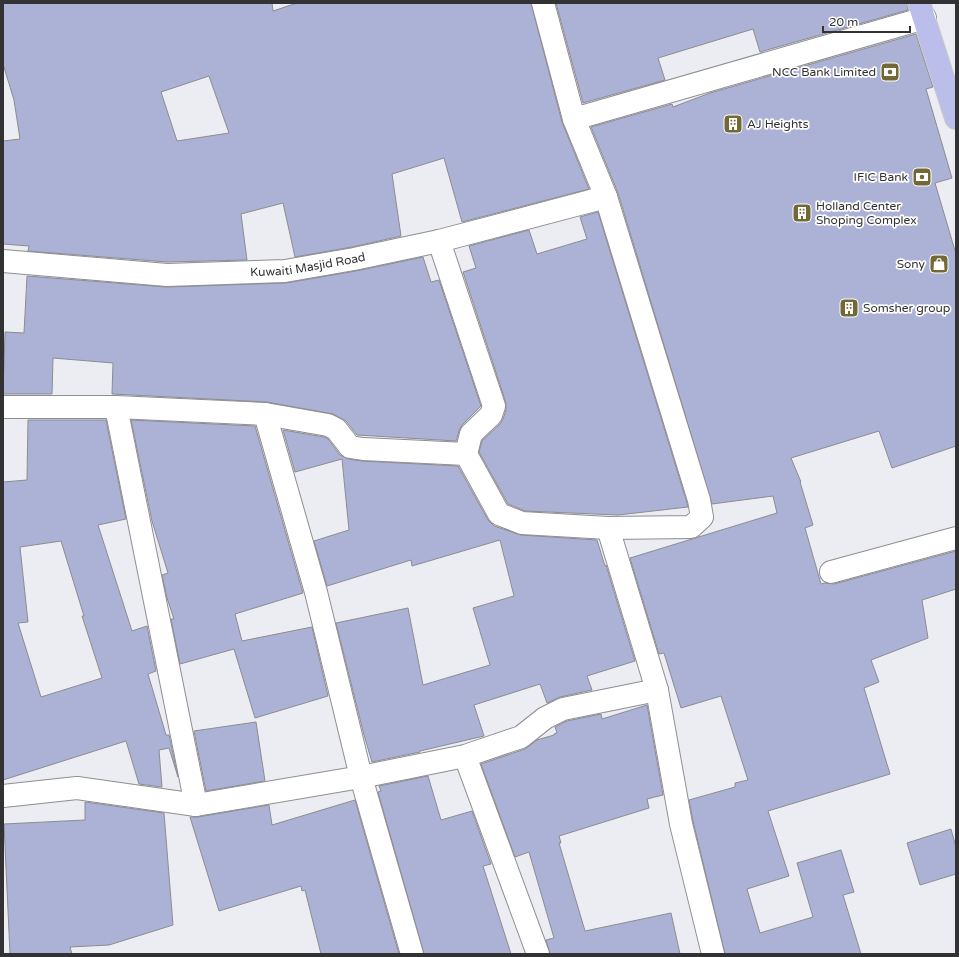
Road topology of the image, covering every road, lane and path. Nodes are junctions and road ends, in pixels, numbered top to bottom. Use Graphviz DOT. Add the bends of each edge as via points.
graph roads {
  1 [pos="543,3"];
  2 [pos="922,11"];
  3 [pos="956,118"];
  4 [pos="574,119"];
  5 [pos="606,197"];
  6 [pos="439,241"];
  7 [pos="3,261"];
  8 [pos="3,406"];
  9 [pos="116,407"];
  10 [pos="265,414"];
  11 [pos="466,454"];
  12 [pos="608,528"];
  13 [pos="956,538"];
  14 [pos="831,572"];
  15 [pos="657,690"];
  16 [pos="465,756"];
  17 [pos="361,777"];
  18 [pos="3,796"];
  19 [pos="196,805"];
  20 [pos="412,954"];
  21 [pos="538,954"];
  22 [pos="713,954"];
  1 -- 4 [label="street"];
  2 -- 3 [label="main road"];
  2 -- 4 [label="street"];
  4 -- 5 [label="street"];
  5 -- 6 [label="street, Kuwaiti Masjid Road"];
  5 -- 12 [label="street" via="699,500 702,517 691,527"];
  6 -- 7 [label="street, Kuwaiti Masjid Road" via="284,271 167,275"];
  6 -- 11 [label="street" via="494,406 491,415 471,434"];
  8 -- 9 [label="street"];
  9 -- 10 [label="street"];
  9 -- 19 [label="street"];
  10 -- 11 [label="street" via="328,425 336,429 350,447"];
  10 -- 17 [label="street" via="316,592"];
  11 -- 12 [label="street" via="498,514 522,523"];
  12 -- 15 [label="street"];
  13 -- 14 [label="street"];
  15 -- 16 [label="street" via="563,709 545,718 521,737"];
  15 -- 22 [label="street" via="681,824"];
  16 -- 17 [label="street"];
  16 -- 21 [label="street"];
  17 -- 19 [label="street"];
  17 -- 20 [label="street"];
  18 -- 19 [label="street" via="77,788"];
}
